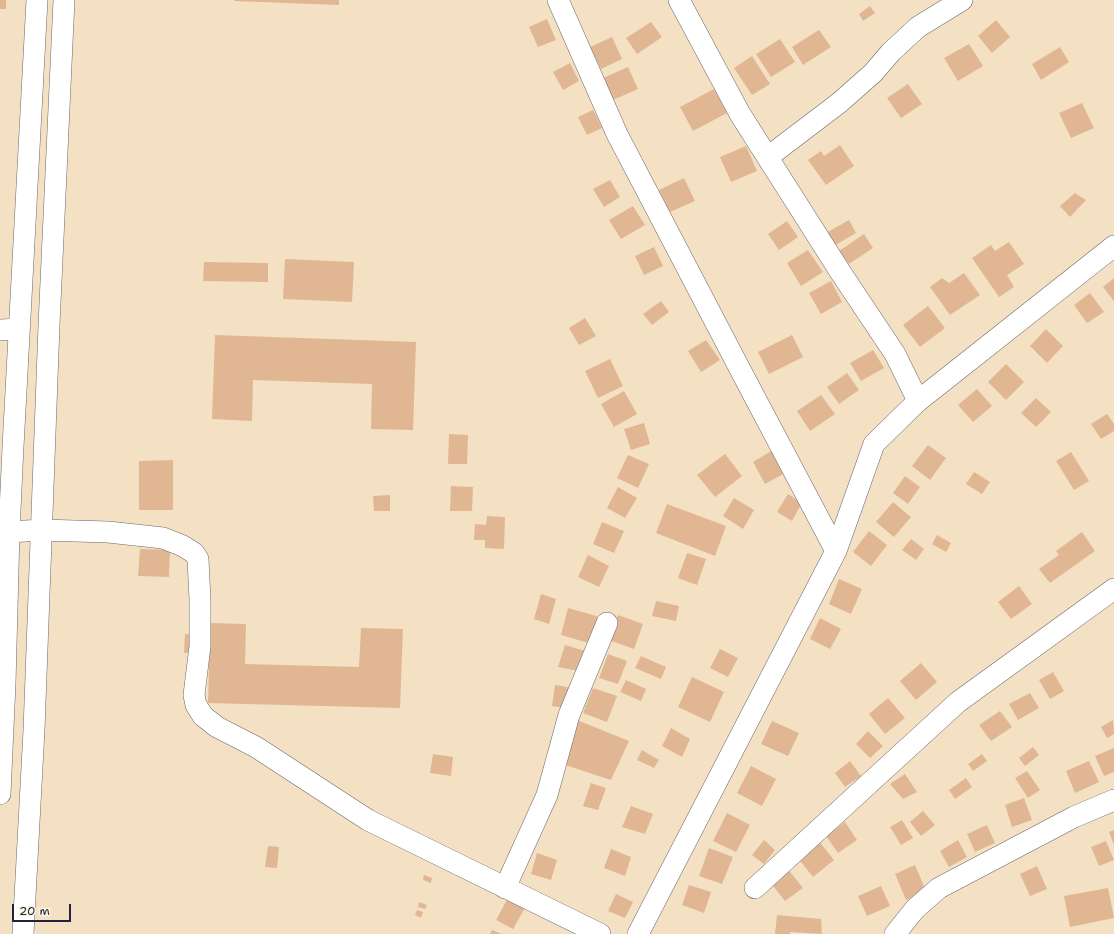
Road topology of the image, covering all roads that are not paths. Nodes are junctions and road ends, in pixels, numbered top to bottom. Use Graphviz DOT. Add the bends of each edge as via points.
graph roads {
  1 [pos="37,0"];
  2 [pos="64,0"];
  3 [pos="558,0"];
  4 [pos="679,0"];
  5 [pos="962,0"];
  6 [pos="768,157"];
  7 [pos="1114,246"];
  8 [pos="10,330"];
  9 [pos="918,401"];
  10 [pos="42,530"];
  11 [pos="9,532"];
  12 [pos="836,551"];
  13 [pos="1114,590"];
  14 [pos="607,623"];
  15 [pos="3,684"];
  16 [pos="0,794"];
  17 [pos="1114,800"];
  18 [pos="505,888"];
  19 [pos="756,888"];
  20 [pos="23,934"];
  21 [pos="600,934"];
  22 [pos="638,934"];
  23 [pos="895,934"];
  1 -- 8 [label="street"];
  2 -- 10 [label="street"];
  3 -- 12 [label="street" via="617,134"];
  4 -- 6 [label="street" via="740,114"];
  5 -- 6 [label="street" via="918,27 839,103"];
  6 -- 9 [label="street" via="895,354"];
  7 -- 9 [label="street"];
  8 -- 11 [label="street"];
  9 -- 12 [label="street" via="874,444"];
  10 -- 11 [label="street"];
  10 -- 18 [label="street" via="108,532 163,538 194,553 198,559 200,600 200,646 194,695 196,705 204,716 217,727 256,747 368,820"];
  10 -- 20 [label="street"];
  11 -- 15 [label="street"];
  12 -- 22 [label="street"];
  13 -- 19 [label="street" via="958,702"];
  14 -- 18 [label="street" via="569,715 547,795"];
  15 -- 16 [label="street"];
  17 -- 23 [label="street" via="1074,817 939,888 915,908"];
  18 -- 21 [label="street"];
}
